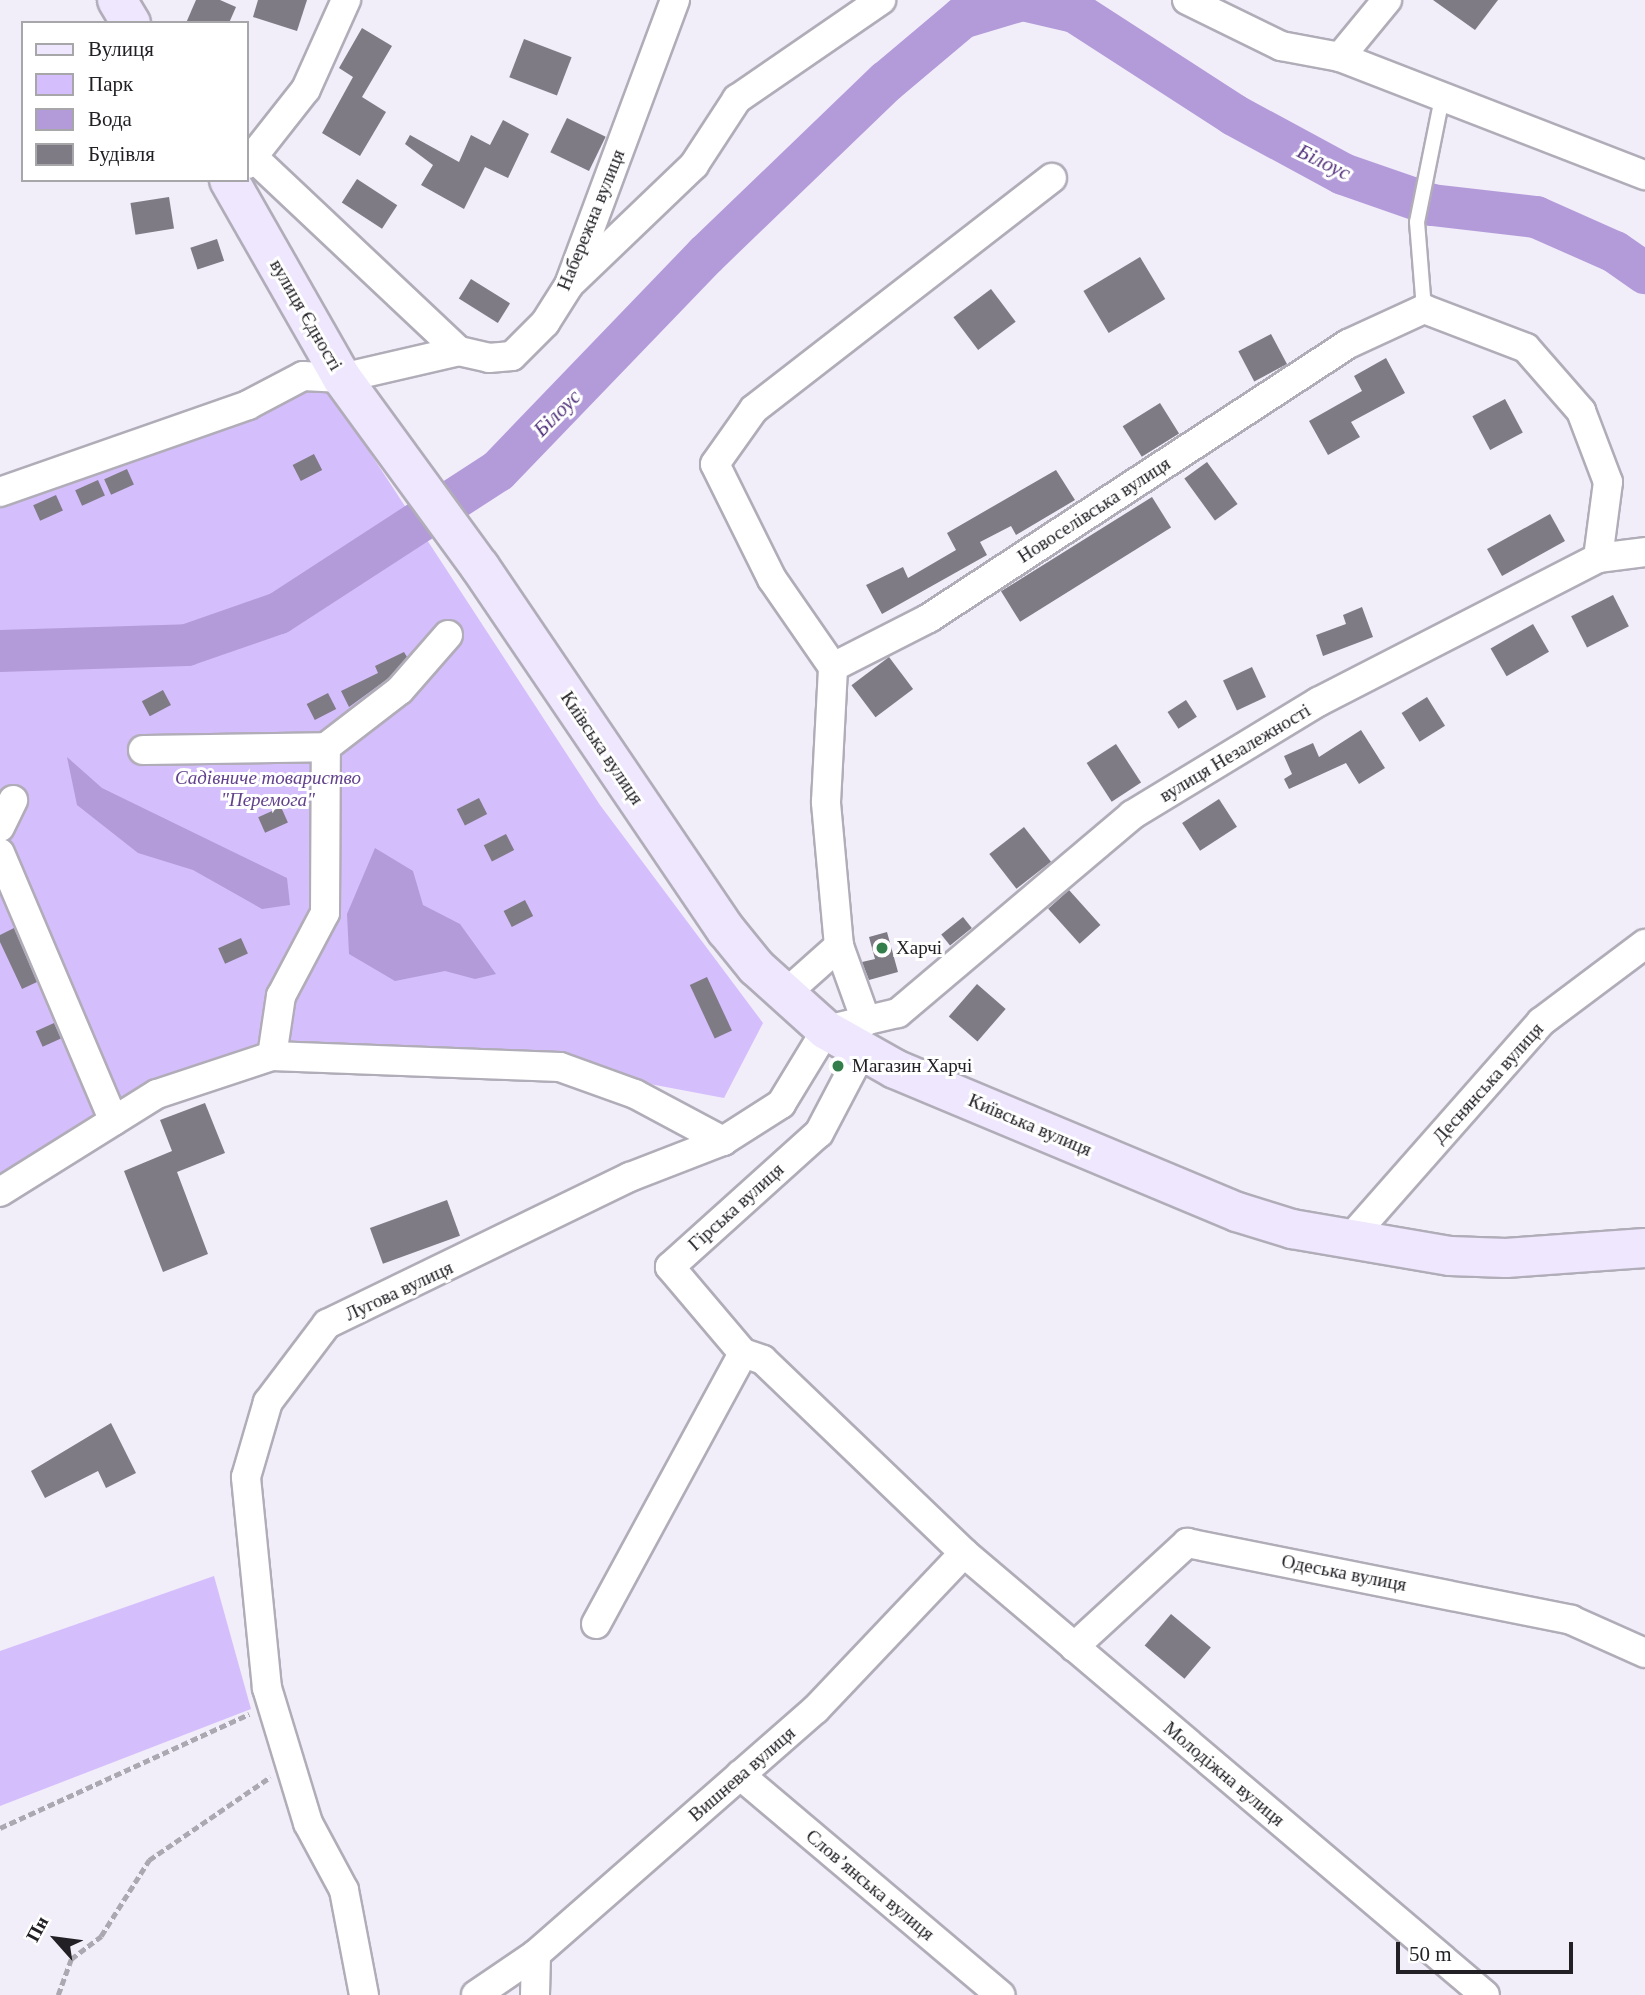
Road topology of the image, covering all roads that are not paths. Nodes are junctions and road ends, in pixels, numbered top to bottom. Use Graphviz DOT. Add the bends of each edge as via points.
graph roads {
  1 [pos="117,0"];
  2 [pos="346,0"];
  3 [pos="675,0"];
  4 [pos="881,0"];
  5 [pos="1187,0"];
  6 [pos="1387,0"];
  7 [pos="130,21"];
  8 [pos="1340,57"];
  9 [pos="1442,98"];
  10 [pos="248,163"];
  11 [pos="248,171"];
  12 [pos="1645,175"];
  13 [pos="248,177"];
  14 [pos="1052,178"];
  15 [pos="569,285"];
  16 [pos="1424,309"];
  17 [pos="458,351"];
  18 [pos="342,378"];
  19 [pos="0,492"];
  20 [pos="1645,552"];
  21 [pos="1598,558"];
  22 [pos="480,567"];
  23 [pos="448,635"];
  24 [pos="833,667"];
  25 [pos="326,747"];
  26 [pos="143,750"];
  27 [pos="13,800"];
  28 [pos="0,827"];
  29 [pos="0,853"];
  30 [pos="1645,944"];
  31 [pos="839,946"];
  32 [pos="784,995"];
  33 [pos="826,1030"];
  34 [pos="863,1037"];
  35 [pos="272,1056"];
  36 [pos="114,1121"];
  37 [pos="723,1141"];
  38 [pos="0,1192"];
  39 [pos="1348,1241"];
  40 [pos="1645,1248"];
  41 [pos="743,1353"];
  42 [pos="964,1553"];
  43 [pos="596,1624"];
  44 [pos="1074,1647"];
  45 [pos="1645,1653"];
  46 [pos="740,1776"];
  47 [pos="536,1954"];
  48 [pos="364,1995"];
  49 [pos="476,1995"];
  50 [pos="535,1995"];
  51 [pos="1000,1995"];
  52 [pos="1485,1995"];
  1 -- 7 [label="main road"];
  2 -- 10 [label="street" via="306,89"];
  3 -- 15 [label="street, Набережна вулиця"];
  4 -- 15 [label="street" via="737,99 694,165"];
  5 -- 8 [label="street" via="1281,46"];
  6 -- 8 [label="street"];
  8 -- 9 [label="street"];
  9 -- 12 [label="street"];
  9 -- 16 [label="lane" via="1417,222"];
  11 -- 17 [label="street"];
  13 -- 18 [label="main road, вулиця Єдності"];
  14 -- 24 [label="street" via="754,410 715,464 772,579"];
  15 -- 17 [label="street, Набережна вулиця" via="545,323 512,356 489,358"];
  16 -- 21 [label="street" via="1525,348 1581,411 1608,482"];
  16 -- 24 [label="street, Новоселівська вулиця" via="1349,344 929,618"];
  17 -- 18 [label="street, Набережна вулиця"];
  18 -- 19 [label="street, Набережна вулиця" via="303,376 248,405"];
  18 -- 22 [label="main road, вулиця Єдності"];
  20 -- 21 [label="street, вулиця Незалежності"];
  21 -- 34 [label="street, вулиця Незалежності" via="1318,702 1132,815 898,1013"];
  22 -- 32 [label="main road, Київська вулиця" via="726,930"];
  23 -- 25 [label="street" via="400,690"];
  24 -- 31 [label="street" via="826,802"];
  25 -- 26 [label="street"];
  25 -- 35 [label="street" via="324,913 281,996"];
  27 -- 28 [label="street"];
  29 -- 36 [label="street"];
  30 -- 39 [label="street, Деснянська вулиця" via="1541,1022"];
  31 -- 32 [label="street"];
  31 -- 34 [label="street"];
  32 -- 33 [label="main road, Київська вулиця"];
  33 -- 34 [label="main road, Київська вулиця"];
  33 -- 37 [label="street, Лугова вулиця" via="781,1104"];
  34 -- 39 [label="main road, Київська вулиця" via="1237,1212"];
  34 -- 41 [label="street, Гірська вулиця" via="819,1133 670,1267"];
  35 -- 36 [label="street" via="157,1094"];
  35 -- 37 [label="street" via="560,1067 635,1094"];
  36 -- 38 [label="street"];
  37 -- 48 [label="street, Лугова вулиця" via="630,1177 327,1324 268,1402 246,1477 267,1688 308,1823 344,1890"];
  39 -- 40 [label="main road, Київська вулиця" via="1450,1256 1506,1258"];
  41 -- 42 [label="street, Молодіжна вулиця" via="763,1360"];
  41 -- 43 [label="street"];
  42 -- 44 [label="street, Молодіжна вулиця"];
  42 -- 46 [label="street, Вишнева вулиця" via="816,1709"];
  44 -- 45 [label="street, Одеська вулиця" via="1187,1543 1571,1620"];
  44 -- 52 [label="street, Молодіжна вулиця"];
  46 -- 47 [label="street, Вишнева вулиця"];
  46 -- 51 [label="street, Словʼянська вулиця"];
  47 -- 49 [label="street, Вишнева вулиця"];
  47 -- 50 [label="street"];
}
